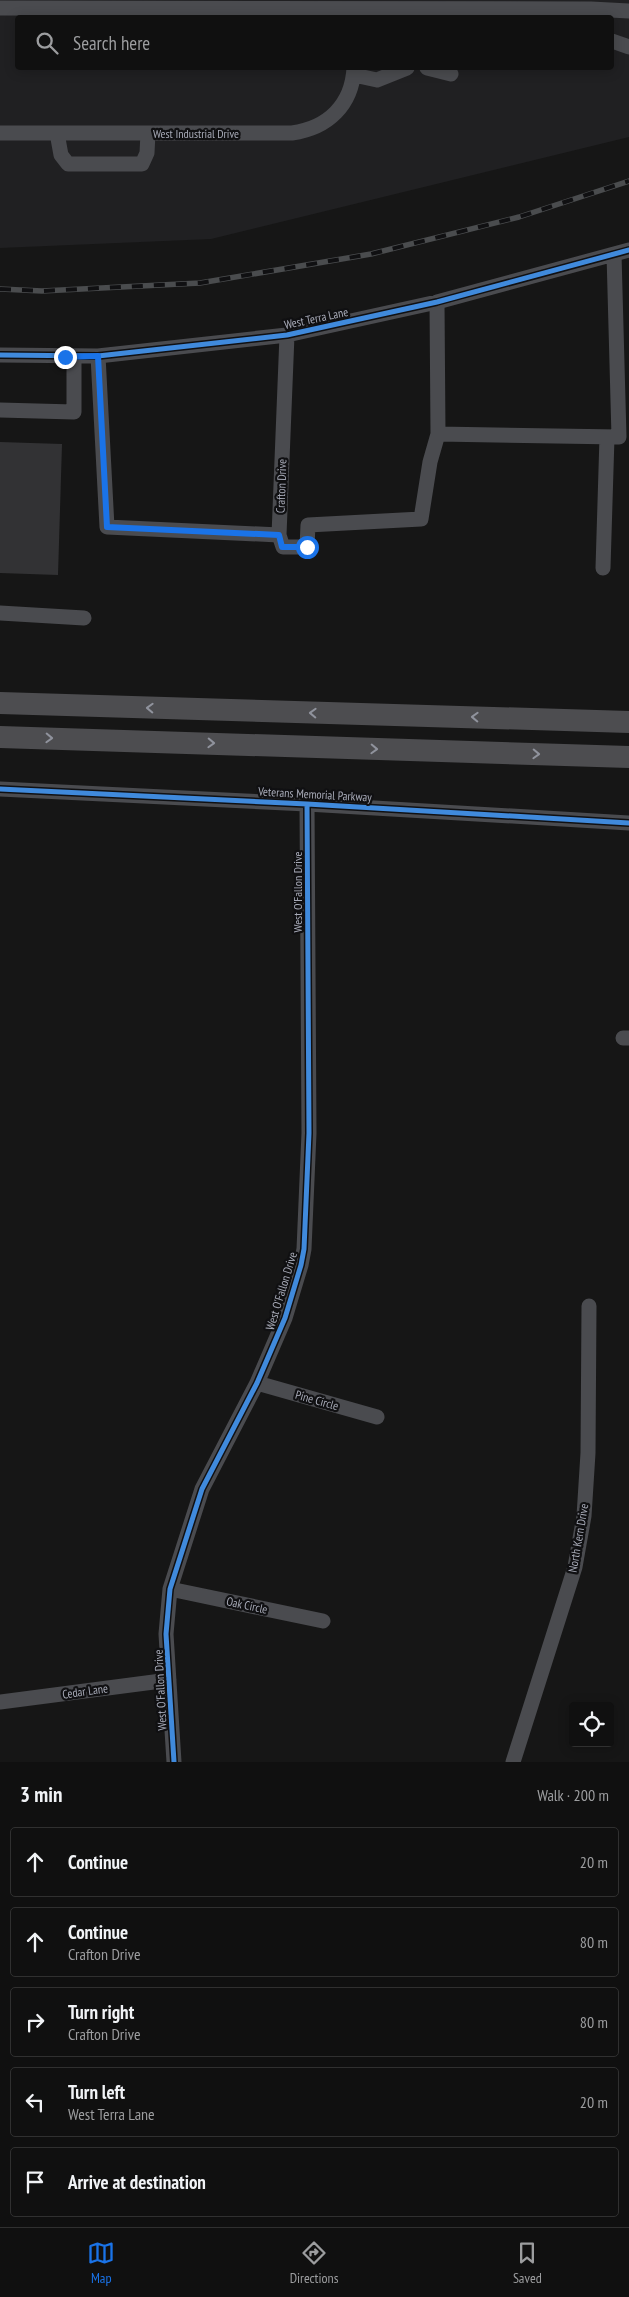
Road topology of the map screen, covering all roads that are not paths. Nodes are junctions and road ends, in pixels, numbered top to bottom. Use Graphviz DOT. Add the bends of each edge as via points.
graph roads {
  1 [pos="0,8"];
  2 [pos="354,9"];
  3 [pos="629,11"];
  4 [pos="591,13"];
  5 [pos="491,14"];
  6 [pos="614,42"];
  7 [pos="629,47"];
  8 [pos="402,70"];
  9 [pos="435,70"];
  10 [pos="354,71"];
  11 [pos="451,74"];
  12 [pos="0,133"];
  13 [pos="57,133"];
  14 [pos="148,133"];
  15 [pos="629,250"];
  16 [pos="614,254"];
  17 [pos="437,302"];
  18 [pos="287,335"];
  19 [pos="0,355"];
  20 [pos="98,356"];
  21 [pos="74,357"];
  22 [pos="0,410"];
  23 [pos="438,434"];
  24 [pos="607,437"];
  25 [pos="279,535"];
  26 [pos="603,568"];
  27 [pos="0,613"];
  28 [pos="84,618"];
  29 [pos="0,703"];
  30 [pos="629,722"];
  31 [pos="0,737"];
  32 [pos="629,757"];
  33 [pos="0,789"];
  34 [pos="307,804"];
  35 [pos="629,824"];
  36 [pos="589,1306"];
  37 [pos="256,1383"];
  38 [pos="377,1417"];
  39 [pos="170,1589"];
  40 [pos="323,1621"];
  41 [pos="169,1680"];
  42 [pos="0,1702"];
  43 [pos="174,1762"];
  44 [pos="513,1762"];
  1 -- 2 [label="street"];
  2 -- 5 [label="street"];
  3 -- 4 [label="street"];
  4 -- 5 [label="street"];
  6 -- 7 [label="street"];
  8 -- 10 [label="street" via="377,80"];
  9 -- 11 [label="street"];
  10 -- 14 [label="street, West Industrial Drive" via="351,90 342,107 321,125 307,130 292,133"];
  12 -- 13 [label="street, West Industrial Drive"];
  13 -- 14 [label="street, West Industrial Drive"];
  13 -- 14 [label="street" via="61,156 68,164 142,164 147,153"];
  15 -- 16 [label="street, West Terra Lane"];
  16 -- 17 [label="street, West Terra Lane"];
  16 -- 24 [label="street" via="619,437"];
  17 -- 18 [label="street, West Terra Lane"];
  17 -- 23 [label="street"];
  18 -- 20 [label="street, West Terra Lane"];
  18 -- 25 [label="street, Crafton Drive"];
  19 -- 21 [label="street, West Terra Lane"];
  20 -- 21 [label="street, West Terra Lane"];
  20 -- 25 [label="street" via="107,527"];
  21 -- 22 [label="street" via="74,412"];
  23 -- 24 [label="street"];
  23 -- 25 [label="street" via="420,519 308,526 307,547 282,547"];
  24 -- 26 [label="street"];
  27 -- 28 [label="street"];
  30 -- 29 [label="highway, one-way"];
  31 -- 32 [label="highway, one-way"];
  33 -- 34 [label="street, Veterans Memorial Parkway"];
  34 -- 35 [label="street, Veterans Memorial Parkway"];
  34 -- 37 [label="street, West O'Fallon Drive" via="309,1133 304,1249 285,1318"];
  36 -- 44 [label="street, North Kern Drive" via="584,1516 575,1567"];
  37 -- 38 [label="street, Pine Circle"];
  37 -- 39 [label="street, West O'Fallon Drive" via="202,1489"];
  39 -- 40 [label="street, Oak Circle"];
  39 -- 41 [label="street, West O'Fallon Drive" via="166,1634"];
  41 -- 42 [label="street, Cedar Lane"];
  41 -- 43 [label="street, West O'Fallon Drive"];
}
